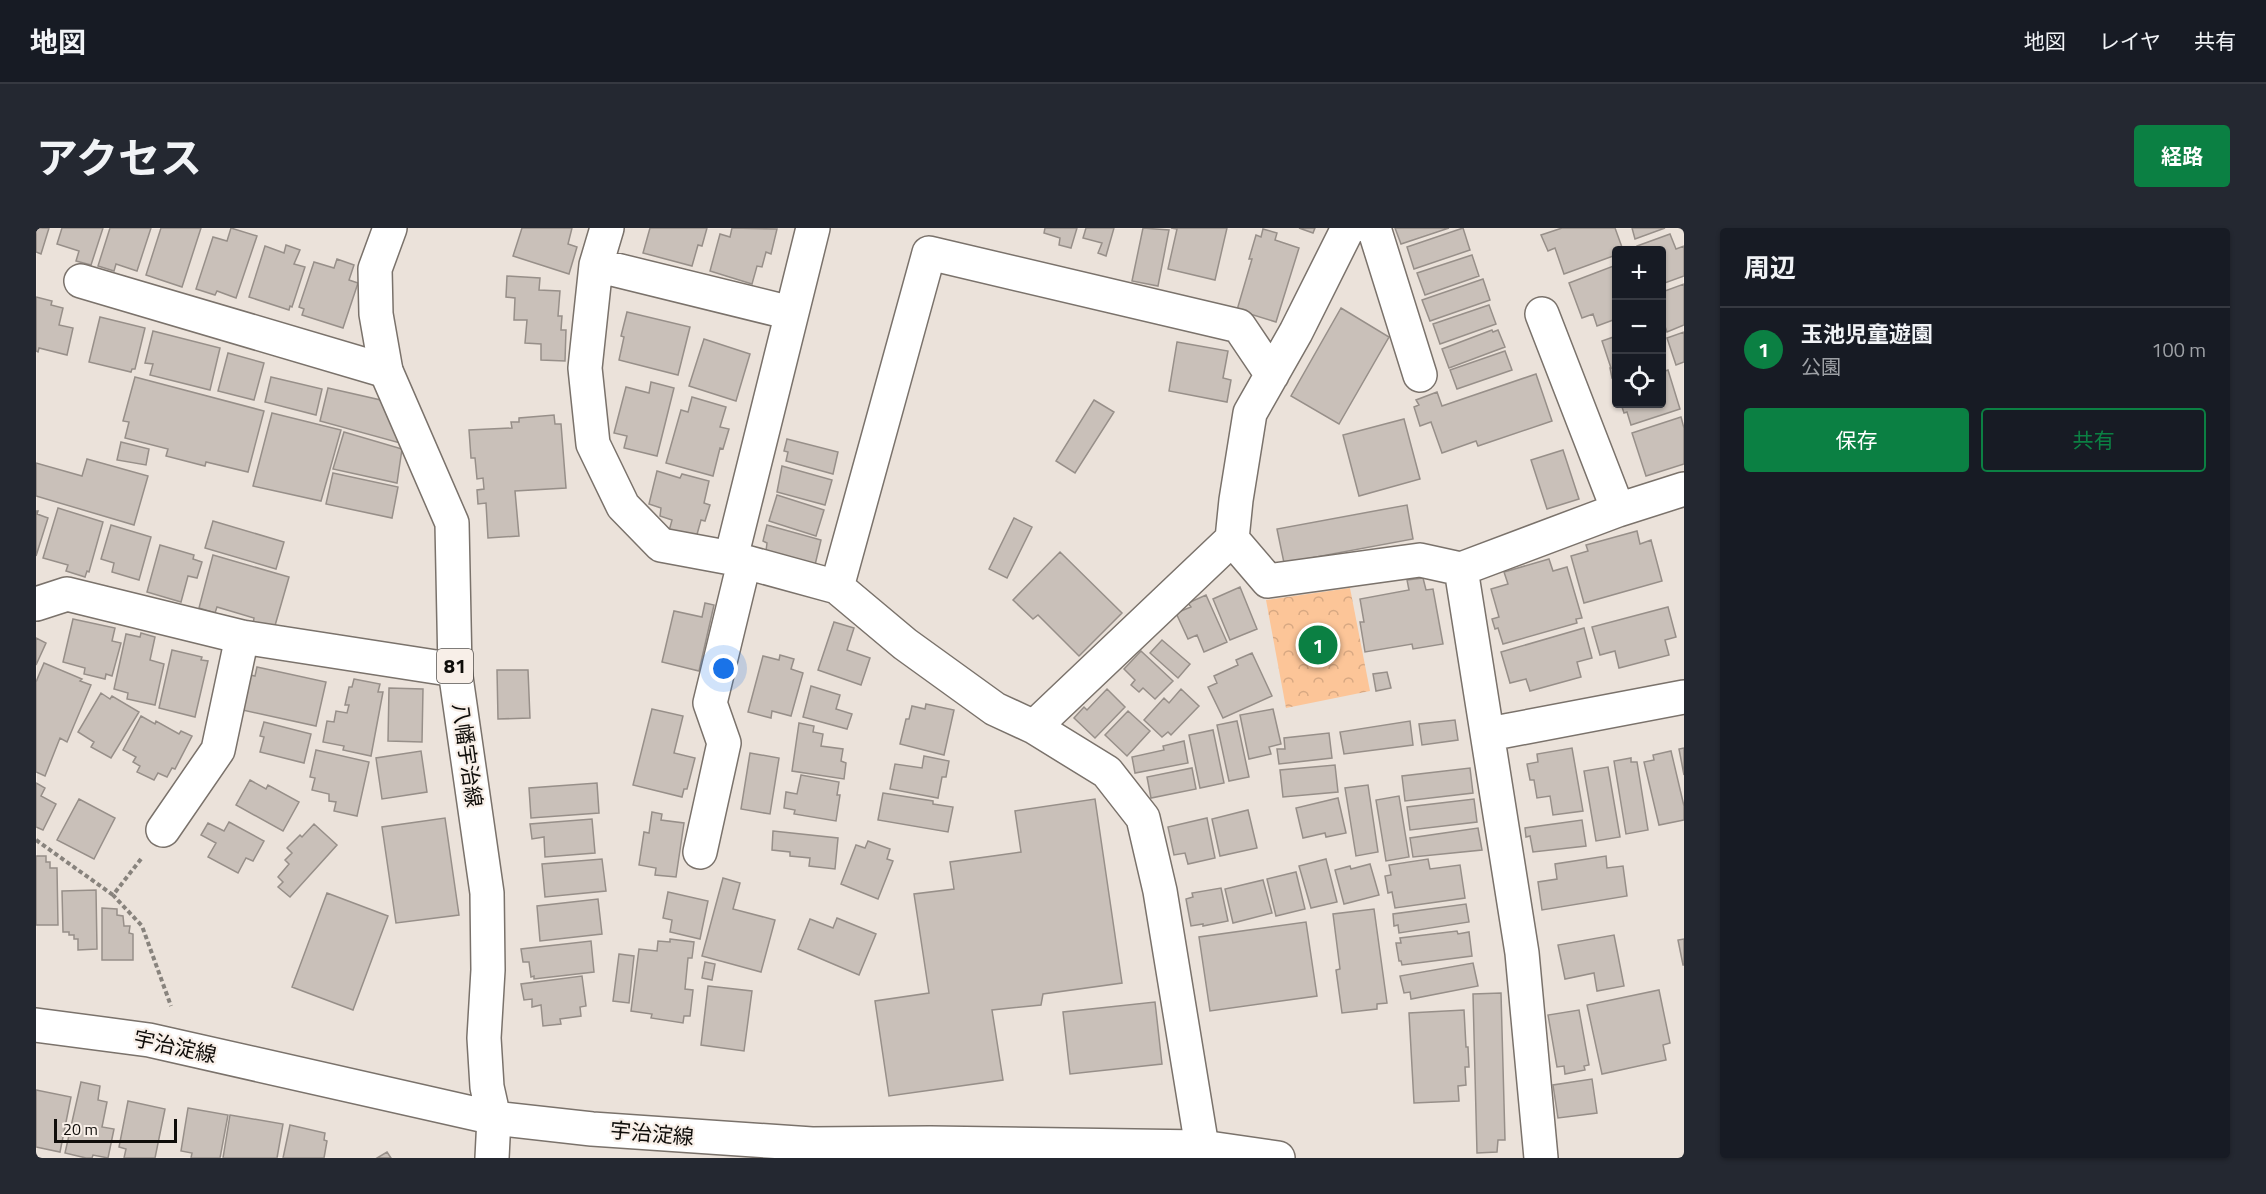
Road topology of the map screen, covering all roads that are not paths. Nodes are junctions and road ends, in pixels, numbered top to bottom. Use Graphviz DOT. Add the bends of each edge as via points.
graph roads {
  1 [pos="607,228"];
  2 [pos="813,228"];
  3 [pos="1348,228"];
  4 [pos="1374,228"];
  5 [pos="384,229"];
  6 [pos="596,265"];
  7 [pos="81,281"];
  8 [pos="791,313"];
  9 [pos="1542,314"];
  10 [pos="386,371"];
  11 [pos="1272,375"];
  12 [pos="1420,375"];
  13 [pos="1684,489"];
  14 [pos="1618,510"];
  15 [pos="1232,539"];
  16 [pos="737,560"];
  17 [pos="1461,569"];
  18 [pos="837,587"];
  19 [pos="36,604"];
  20 [pos="242,637"];
  21 [pos="455,670"];
  22 [pos="1684,698"];
  23 [pos="1034,727"];
  24 [pos="1489,734"];
  25 [pos="163,830"];
  26 [pos="700,852"];
  27 [pos="36,1025"];
  28 [pos="494,1118"];
  29 [pos="1202,1147"];
  30 [pos="929,1151"];
  31 [pos="492,1158"];
  32 [pos="1278,1158"];
  33 [pos="1541,1158"];
  1 -- 6 [label="street"];
  2 -- 8 [label="street"];
  3 -- 11 [label="street"];
  4 -- 12 [label="street"];
  5 -- 10 [label="street, 八幡宇治線 / 81" via="375,269 376,314"];
  6 -- 8 [label="street"];
  6 -- 16 [label="street" via="585,368 593,444 623,506 661,544"];
  7 -- 10 [label="street"];
  8 -- 16 [label="street"];
  9 -- 14 [label="street"];
  10 -- 21 [label="street, 八幡宇治線 / 81" via="452,523"];
  11 -- 15 [label="street" via="1250,412"];
  11 -- 18 [label="street" via="1239,326 929,254"];
  13 -- 14 [label="street"];
  14 -- 17 [label="street"];
  15 -- 17 [label="street" via="1268,581 1420,560"];
  15 -- 23 [label="street"];
  16 -- 18 [label="street"];
  16 -- 26 [label="street" via="710,703 724,743"];
  17 -- 24 [label="street"];
  18 -- 23 [label="street" via="905,644 995,709"];
  19 -- 20 [label="street" via="67,594"];
  20 -- 21 [label="street"];
  20 -- 25 [label="street" via="218,750"];
  21 -- 28 [label="street, 八幡宇治線 / 81" via="487,893 484,1038"];
  22 -- 24 [label="street"];
  23 -- 29 [label="street" via="1107,772 1143,818 1160,891"];
  24 -- 33 [label="street" via="1522,953"];
  27 -- 28 [label="street, 宇治淀線" via="149,1040"];
  28 -- 30 [label="street, 宇治淀線" via="691,1138"];
  28 -- 31 [label="street, 八幡宇治線"];
  29 -- 30 [label="street, 宇治淀線"];
  29 -- 32 [label="street, 宇治淀線"];
}
